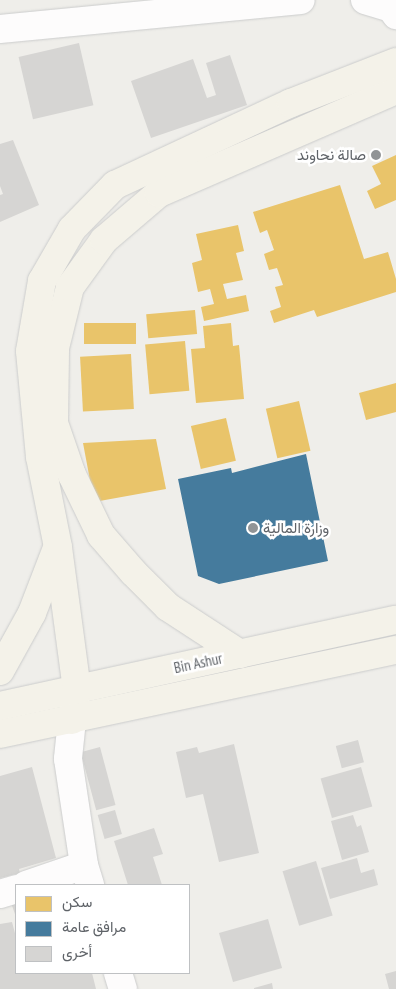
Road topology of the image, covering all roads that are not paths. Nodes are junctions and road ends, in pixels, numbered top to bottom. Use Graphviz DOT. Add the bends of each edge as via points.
graph roads {
  1 [pos="301,0"];
  2 [pos="365,0"];
  3 [pos="392,7"];
  4 [pos="77,11"];
  5 [pos="0,29"];
  6 [pos="396,62"];
  7 [pos="396,90"];
  8 [pos="58,547"];
  9 [pos="396,620"];
  10 [pos="396,650"];
  11 [pos="240,654"];
  12 [pos="396,667"];
  13 [pos="0,671"];
  14 [pos="208,688"];
  15 [pos="78,690"];
  16 [pos="0,706"];
  17 [pos="72,720"];
  18 [pos="0,734"];
  19 [pos="87,875"];
  20 [pos="32,884"];
  21 [pos="15,889"];
  22 [pos="0,894"];
  23 [pos="118,974"];
  24 [pos="123,989"];
  1 -- 4 [label="street"];
  2 -- 3 [label="street"];
  4 -- 5 [label="street"];
  6 -- 8 [label="main road" via="291,103 115,185 72,229 42,281 30,351 40,457"];
  7 -- 11 [label="main road" via="159,193 104,240 70,287 56,348 54,423 72,476 101,534 133,572 168,607"];
  8 -- 13 [label="main road" via="32,613"];
  8 -- 15 [label="main road"];
  9 -- 11 [label="main road, Bin Ashur"];
  10 -- 14 [label="main road"];
  11 -- 15 [label="main road, Bin Ashur"];
  12 -- 14 [label="main road"];
  14 -- 17 [label="main road"];
  15 -- 16 [label="main road, Bin Ashur"];
  15 -- 17 [label="main road"];
  17 -- 18 [label="main road"];
  17 -- 19 [label="street" via="68,758"];
  19 -- 20 [label="street"];
  21 -- 22 [label="street"];
  23 -- 24 [label="street"];
}
